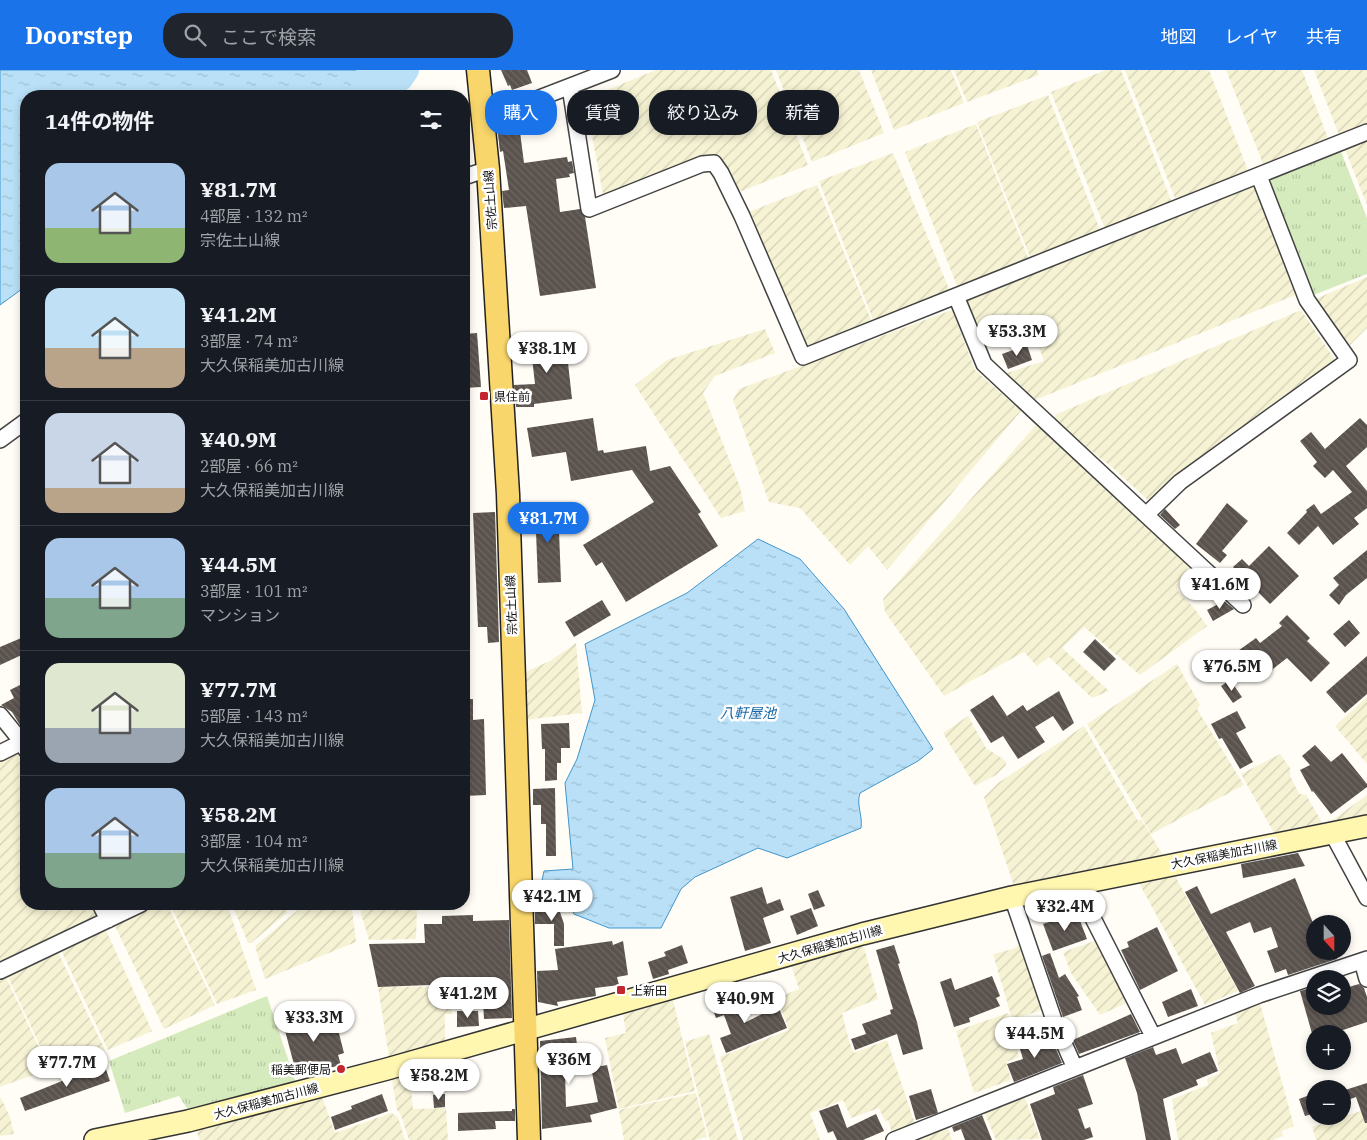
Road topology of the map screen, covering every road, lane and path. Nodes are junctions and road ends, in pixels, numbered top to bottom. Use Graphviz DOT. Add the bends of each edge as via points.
graph roads {
  1 [pos="478,70"];
  2 [pos="612,70"];
  3 [pos="570,87"];
  4 [pos="483,112"];
  5 [pos="1367,132"];
  6 [pos="488,169"];
  7 [pos="470,175"];
  8 [pos="1259,176"];
  9 [pos="956,296"];
  10 [pos="20,425"];
  11 [pos="0,440"];
  12 [pos="1146,515"];
  13 [pos="1243,605"];
  14 [pos="0,715"];
  15 [pos="20,741"];
  16 [pos="20,747"];
  17 [pos="0,752"];
  18 [pos="1367,826"];
  19 [pos="1332,833"];
  20 [pos="1075,883"];
  21 [pos="1012,897"];
  22 [pos="1367,898"];
  23 [pos="103,910"];
  24 [pos="129,910"];
  25 [pos="108,920"];
  26 [pos="1364,960"];
  27 [pos="0,971"];
  28 [pos="1367,979"];
  29 [pos="526,1028"];
  30 [pos="1153,1036"];
  31 [pos="1074,1066"];
  32 [pos="95,1140"];
  33 [pos="529,1140"];
  34 [pos="894,1140"];
  1 -- 4 [label="main road, 宗佐土山線"];
  2 -- 3 [label="street"];
  3 -- 4 [label="street" via="524,104"];
  3 -- 9 [label="street" via="589,209 702,164 714,163 742,216 803,357"];
  4 -- 6 [label="main road, 宗佐土山線"];
  5 -- 8 [label="street"];
  6 -- 7 [label="street"];
  6 -- 29 [label="main road, 宗佐土山線" via="508,494"];
  8 -- 9 [label="street"];
  8 -- 12 [label="street" via="1307,300 1349,360 1180,482"];
  9 -- 12 [label="street" via="984,364"];
  10 -- 11 [label="street"];
  12 -- 13 [label="street"];
  14 -- 15 [label="street"];
  16 -- 17 [label="street"];
  18 -- 19 [label="main road, 大久保稲美加古川線"];
  19 -- 20 [label="main road, 大久保稲美加古川線"];
  19 -- 22 [label="street"];
  20 -- 21 [label="main road, 大久保稲美加古川線"];
  20 -- 30 [label="street"];
  21 -- 29 [label="main road, 大久保稲美加古川線" via="862,934"];
  21 -- 31 [label="street" via="1055,1024"];
  23 -- 25 [label="street"];
  24 -- 25 [label="street"];
  25 -- 27 [label="street"];
  26 -- 28 [label="street"];
  26 -- 30 [label="street" via="1258,995"];
  29 -- 32 [label="main road, 大久保稲美加古川線" via="197,1119"];
  29 -- 33 [label="main road, 宗佐土山線"];
  30 -- 31 [label="street"];
  31 -- 34 [label="street"];
}
